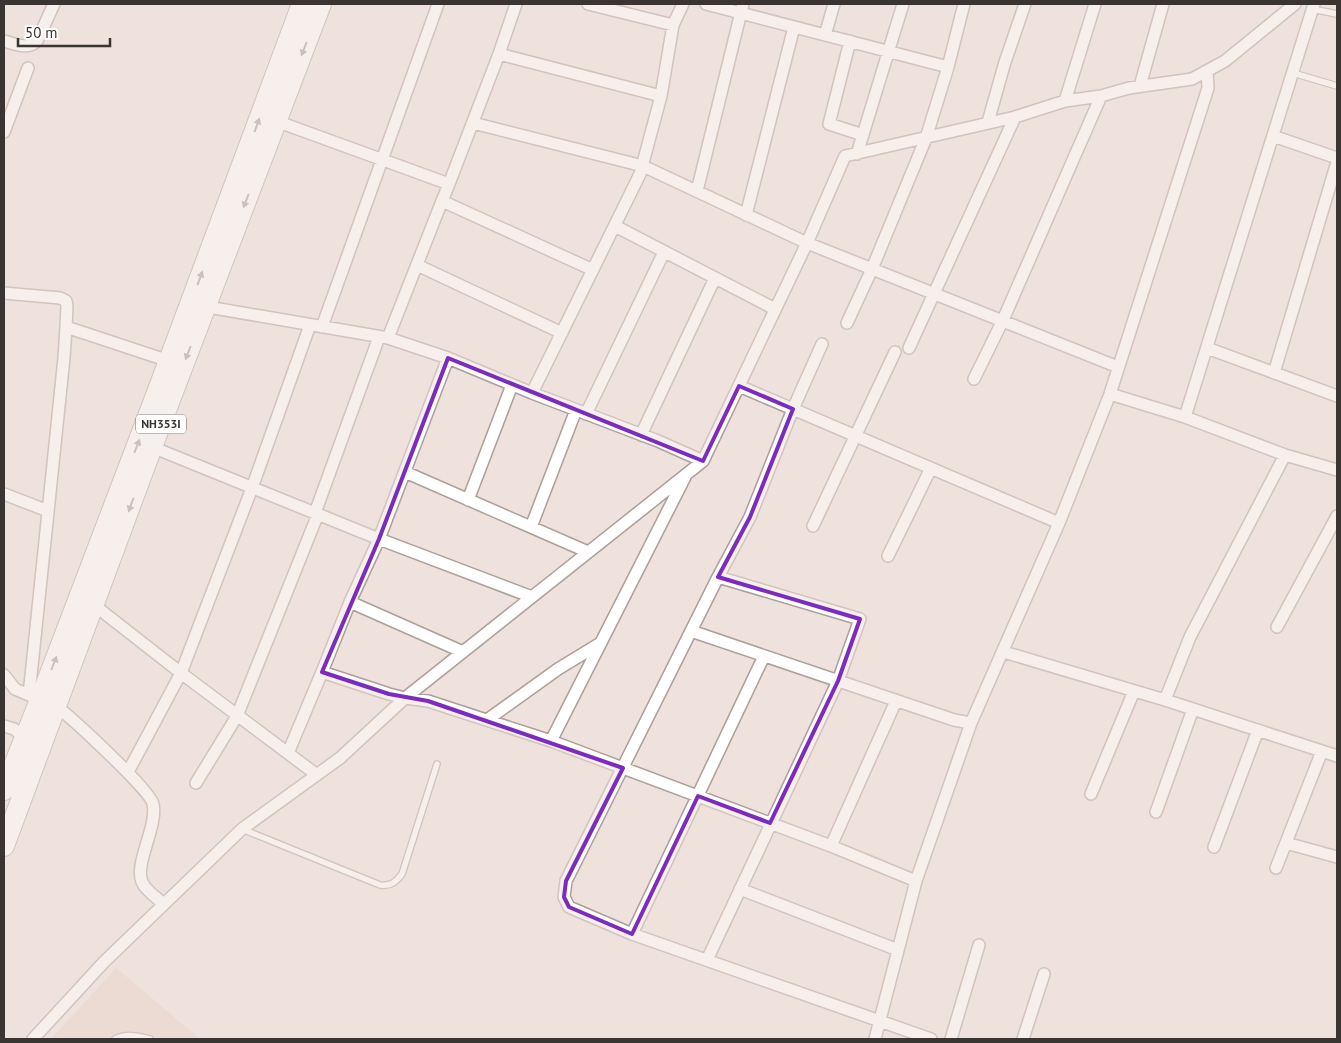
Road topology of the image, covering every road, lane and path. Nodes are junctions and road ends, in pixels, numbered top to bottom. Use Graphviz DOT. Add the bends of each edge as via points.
graph roads {
  1 [pos="54,4"];
  2 [pos="302,4"];
  3 [pos="321,4"];
  4 [pos="438,4"];
  5 [pos="516,4"];
  6 [pos="588,4"];
  7 [pos="683,4"];
  8 [pos="706,4"];
  9 [pos="834,4"];
  10 [pos="903,4"];
  11 [pos="964,4"];
  12 [pos="1025,4"];
  13 [pos="1095,4"];
  14 [pos="1163,4"];
  15 [pos="1295,4"];
  16 [pos="1313,6"];
  17 [pos="741,8"];
  18 [pos="1337,14"];
  19 [pos="673,25"];
  20 [pos="794,27"];
  21 [pos="825,35"];
  22 [pos="4,41"];
  23 [pos="850,41"];
  24 [pos="888,51"];
  25 [pos="499,54"];
  26 [pos="948,67"];
  27 [pos="28,68"];
  28 [pos="1207,71"];
  29 [pos="1293,73"];
  30 [pos="1140,86"];
  31 [pos="1337,86"];
  32 [pos="661,96"];
  33 [pos="1101,96"];
  34 [pos="1064,102"];
  35 [pos="1015,117"];
  36 [pos="276,121"];
  37 [pos="988,122"];
  38 [pos="473,123"];
  39 [pos="4,132"];
  40 [pos="863,135"];
  41 [pos="1273,136"];
  42 [pos="926,138"];
  43 [pos="857,154"];
  44 [pos="1337,158"];
  45 [pos="383,160"];
  46 [pos="1337,162"];
  47 [pos="643,166"];
  48 [pos="449,184"];
  49 [pos="696,191"];
  50 [pos="442,201"];
  51 [pos="746,215"];
  52 [pos="615,226"];
  53 [pos="807,243"];
  54 [pos="664,252"];
  55 [pos="417,265"];
  56 [pos="872,269"];
  57 [pos="593,270"];
  58 [pos="715,278"];
  59 [pos="4,292"];
  60 [pos="935,293"];
  61 [pos="198,305"];
  62 [pos="775,309"];
  63 [pos="1003,320"];
  64 [pos="847,323"];
  65 [pos="310,325"];
  66 [pos="66,327"];
  67 [pos="322,328"];
  68 [pos="562,333"];
  69 [pos="384,337"];
  70 [pos="822,344"];
  71 [pos="908,348"];
  72 [pos="1207,348"];
  73 [pos="895,352"];
  74 [pos="448,358"];
  75 [pos="168,362"];
  76 [pos="1118,367"];
  77 [pos="1274,374"];
  78 [pos="974,379"];
  79 [pos="512,385"];
  80 [pos="739,386"];
  81 [pos="532,393"];
  82 [pos="1110,394"];
  83 [pos="1337,396"];
  84 [pos="792,410"];
  85 [pos="581,412"];
  86 [pos="1185,417"];
  87 [pos="641,435"];
  88 [pos="855,436"];
  89 [pos="152,447"];
  90 [pos="1285,455"];
  91 [pos="702,461"];
  92 [pos="932,468"];
  93 [pos="1337,470"];
  94 [pos="404,472"];
  95 [pos="687,473"];
  96 [pos="252,488"];
  97 [pos="4,494"];
  98 [pos="468,500"];
  99 [pos="48,511"];
  100 [pos="316,514"];
  101 [pos="1337,516"];
  102 [pos="1059,523"];
  103 [pos="813,526"];
  104 [pos="531,527"];
  105 [pos="379,539"];
  106 [pos="588,552"];
  107 [pos="888,556"];
  108 [pos="718,577"];
  109 [pos="532,597"];
  110 [pos="350,602"];
  111 [pos="94,605"];
  112 [pos="1276,627"];
  113 [pos="691,631"];
  114 [pos="601,643"];
  115 [pos="463,652"];
  116 [pos="1004,652"];
  117 [pos="764,656"];
  118 [pos="322,672"];
  119 [pos="181,673"];
  120 [pos="4,675"];
  121 [pos="838,681"];
  122 [pos="9,687"];
  123 [pos="1134,691"];
  124 [pos="405,698"];
  125 [pos="42,700"];
  126 [pos="1165,700"];
  127 [pos="896,701"];
  128 [pos="1193,709"];
  129 [pos="237,716"];
  130 [pos="487,720"];
  131 [pos="971,723"];
  132 [pos="4,726"];
  133 [pos="1258,730"];
  134 [pos="24,736"];
  135 [pos="551,741"];
  136 [pos="1322,751"];
  137 [pos="288,753"];
  138 [pos="1337,756"];
  139 [pos="437,764"];
  140 [pos="623,768"];
  141 [pos="128,772"];
  142 [pos="317,775"];
  143 [pos="196,783"];
  144 [pos="4,790"];
  145 [pos="1092,794"];
  146 [pos="698,796"];
  147 [pos="1156,812"];
  148 [pos="770,823"];
  149 [pos="242,829"];
  150 [pos="1286,842"];
  151 [pos="4,846"];
  152 [pos="831,846"];
  153 [pos="1214,848"];
  154 [pos="1337,857"];
  155 [pos="1276,868"];
  156 [pos="916,881"];
  157 [pos="740,889"];
  158 [pos="164,904"];
  159 [pos="632,934"];
  160 [pos="979,945"];
  161 [pos="898,950"];
  162 [pos="707,960"];
  163 [pos="1044,974"];
  164 [pos="880,1022"];
  165 [pos="33,1039"];
  166 [pos="114,1039"];
  167 [pos="150,1039"];
  168 [pos="875,1039"];
  169 [pos="931,1039"];
  170 [pos="951,1039"];
  171 [pos="1024,1039"];
  1 -- 22 [label="street" via="33,46"];
  61 -- 2 [label="highway, NH353I, one-way"];
  3 -- 36 [label="highway, NH353I, one-way"];
  4 -- 45 [label="street"];
  5 -- 25 [label="street"];
  6 -- 19 [label="street"];
  7 -- 19 [label="street"];
  8 -- 17 [label="street"];
  9 -- 21 [label="street"];
  10 -- 24 [label="street"];
  11 -- 26 [label="street"];
  12 -- 37 [label="street"];
  13 -- 34 [label="street"];
  14 -- 30 [label="street"];
  15 -- 28 [label="street"];
  16 -- 18 [label="lane"];
  16 -- 29 [label="street"];
  17 -- 20 [label="street"];
  17 -- 49 [label="street"];
  19 -- 32 [label="street"];
  20 -- 21 [label="street"];
  20 -- 51 [label="street"];
  21 -- 23 [label="street"];
  23 -- 24 [label="street"];
  23 -- 40 [label="street" via="829,124"];
  24 -- 26 [label="street"];
  24 -- 40 [label="street"];
  25 -- 32 [label="street"];
  25 -- 38 [label="street"];
  26 -- 42 [label="street"];
  27 -- 39 [label="street"];
  28 -- 30 [label="street" via="1192,79"];
  28 -- 76 [label="street" via="1208,88"];
  29 -- 31 [label="lane"];
  29 -- 41 [label="street"];
  30 -- 33 [label="street"];
  32 -- 47 [label="street"];
  33 -- 34 [label="street"];
  33 -- 63 [label="street"];
  34 -- 35 [label="street"];
  35 -- 37 [label="street"];
  35 -- 60 [label="street"];
  36 -- 45 [label="street"];
  36 -- 61 [label="highway, NH353I, one-way"];
  37 -- 42 [label="street"];
  38 -- 47 [label="street"];
  38 -- 48 [label="street"];
  40 -- 43 [label="street"];
  41 -- 44 [label="street"];
  41 -- 72 [label="street"];
  42 -- 43 [label="street"];
  42 -- 56 [label="street"];
  43 -- 53 [label="street" via="845,156"];
  45 -- 48 [label="street"];
  45 -- 67 [label="street"];
  46 -- 77 [label="street"];
  47 -- 49 [label="street"];
  47 -- 52 [label="street"];
  48 -- 50 [label="street"];
  49 -- 51 [label="street"];
  50 -- 55 [label="street"];
  50 -- 57 [label="street"];
  51 -- 53 [label="street"];
  52 -- 54 [label="street"];
  52 -- 57 [label="street"];
  53 -- 56 [label="street"];
  53 -- 62 [label="street"];
  54 -- 58 [label="street"];
  54 -- 85 [label="street"];
  55 -- 68 [label="street"];
  55 -- 69 [label="street"];
  56 -- 60 [label="street"];
  56 -- 64 [label="street"];
  57 -- 68 [label="street"];
  58 -- 62 [label="street"];
  58 -- 87 [label="street"];
  59 -- 66 [label="street" via="63,299 67,306"];
  60 -- 63 [label="street"];
  60 -- 71 [label="street"];
  61 -- 65 [label="street"];
  61 -- 75 [label="highway, NH353I"];
  61 -- 89 [label="highway, NH353I, one-way"];
  62 -- 80 [label="street"];
  63 -- 76 [label="street"];
  63 -- 78 [label="street"];
  65 -- 67 [label="street"];
  65 -- 96 [label="street"];
  66 -- 75 [label="street"];
  66 -- 99 [label="street"];
  67 -- 69 [label="street"];
  68 -- 81 [label="street"];
  69 -- 74 [label="street"];
  69 -- 100 [label="street"];
  70 -- 84 [label="street"];
  72 -- 77 [label="street"];
  72 -- 86 [label="street"];
  73 -- 88 [label="street"];
  74 -- 79 [label="street"];
  74 -- 94 [label="street"];
  125 -- 75 [label="highway, NH353I, one-way"];
  76 -- 82 [label="street"];
  77 -- 83 [label="street"];
  79 -- 81 [label="street"];
  79 -- 98 [label="street"];
  80 -- 84 [label="street"];
  80 -- 91 [label="street"];
  81 -- 85 [label="street"];
  82 -- 86 [label="street"];
  82 -- 102 [label="street"];
  84 -- 88 [label="street"];
  84 -- 108 [label="street" via="750,516"];
  85 -- 87 [label="street"];
  85 -- 104 [label="street"];
  86 -- 90 [label="street"];
  87 -- 91 [label="street"];
  88 -- 92 [label="street"];
  88 -- 103 [label="street"];
  89 -- 96 [label="street"];
  89 -- 111 [label="highway, NH353I, one-way"];
  90 -- 93 [label="street"];
  90 -- 126 [label="street" via="1190,637"];
  91 -- 95 [label="street"];
  92 -- 102 [label="street"];
  92 -- 107 [label="street"];
  94 -- 98 [label="street"];
  94 -- 105 [label="street"];
  95 -- 106 [label="street"];
  95 -- 114 [label="street"];
  96 -- 100 [label="street"];
  96 -- 119 [label="street"];
  97 -- 99 [label="street"];
  98 -- 104 [label="street"];
  99 -- 125 [label="street"];
  100 -- 105 [label="street"];
  100 -- 129 [label="street"];
  101 -- 112 [label="street"];
  102 -- 116 [label="street"];
  104 -- 106 [label="street"];
  105 -- 109 [label="street"];
  105 -- 110 [label="street"];
  106 -- 109 [label="street"];
  108 -- 113 [label="street"];
  108 -- 121 [label="street" via="860,619"];
  109 -- 115 [label="street"];
  110 -- 115 [label="street"];
  110 -- 118 [label="street"];
  111 -- 119 [label="street"];
  111 -- 125 [label="highway, NH353I"];
  113 -- 117 [label="street"];
  113 -- 140 [label="street"];
  114 -- 130 [label="street" via="558,669"];
  114 -- 135 [label="street"];
  115 -- 124 [label="street"];
  116 -- 123 [label="street"];
  116 -- 131 [label="street"];
  117 -- 121 [label="street"];
  117 -- 146 [label="street"];
  118 -- 124 [label="street"];
  118 -- 137 [label="street"];
  119 -- 129 [label="street"];
  119 -- 141 [label="street"];
  120 -- 122 [label="street"];
  121 -- 127 [label="street"];
  121 -- 148 [label="street"];
  122 -- 125 [label="street"];
  123 -- 126 [label="street"];
  123 -- 145 [label="street"];
  124 -- 130 [label="street" via="428,701"];
  124 -- 142 [label="street"];
  125 -- 134 [label="highway, NH353I"];
  125 -- 141 [label="street"];
  125 -- 151 [label="highway, NH353I"];
  126 -- 128 [label="street"];
  127 -- 131 [label="street"];
  127 -- 152 [label="street"];
  128 -- 133 [label="street"];
  128 -- 147 [label="street"];
  129 -- 137 [label="street"];
  129 -- 143 [label="street"];
  130 -- 135 [label="street"];
  131 -- 156 [label="street"];
  132 -- 134 [label="street"];
  133 -- 136 [label="street"];
  133 -- 153 [label="street"];
  134 -- 144 [label="highway, NH353I"];
  135 -- 140 [label="street"];
  136 -- 138 [label="street"];
  136 -- 150 [label="street"];
  137 -- 142 [label="street"];
  139 -- 149 [label="lane" via="402,874 395,883 387,886"];
  140 -- 146 [label="street"];
  140 -- 159 [label="street" via="566,881 564,897 570,907"];
  141 -- 158 [label="street" via="153,804 154,816 140,873 143,883"];
  142 -- 149 [label="street"];
  146 -- 148 [label="street"];
  146 -- 159 [label="street"];
  148 -- 152 [label="street"];
  148 -- 157 [label="street"];
  149 -- 158 [label="street"];
  150 -- 154 [label="street"];
  150 -- 155 [label="street"];
  152 -- 156 [label="street"];
  156 -- 161 [label="street"];
  157 -- 161 [label="street"];
  157 -- 162 [label="street"];
  158 -- 165 [label="street" via="104,962"];
  159 -- 162 [label="street"];
  160 -- 170 [label="street"];
  161 -- 164 [label="street"];
  162 -- 164 [label="street"];
  163 -- 171 [label="street"];
  164 -- 168 [label="street"];
  164 -- 169 [label="street"];
  166 -- 167 [label="lane" via="128,1035"];
}
